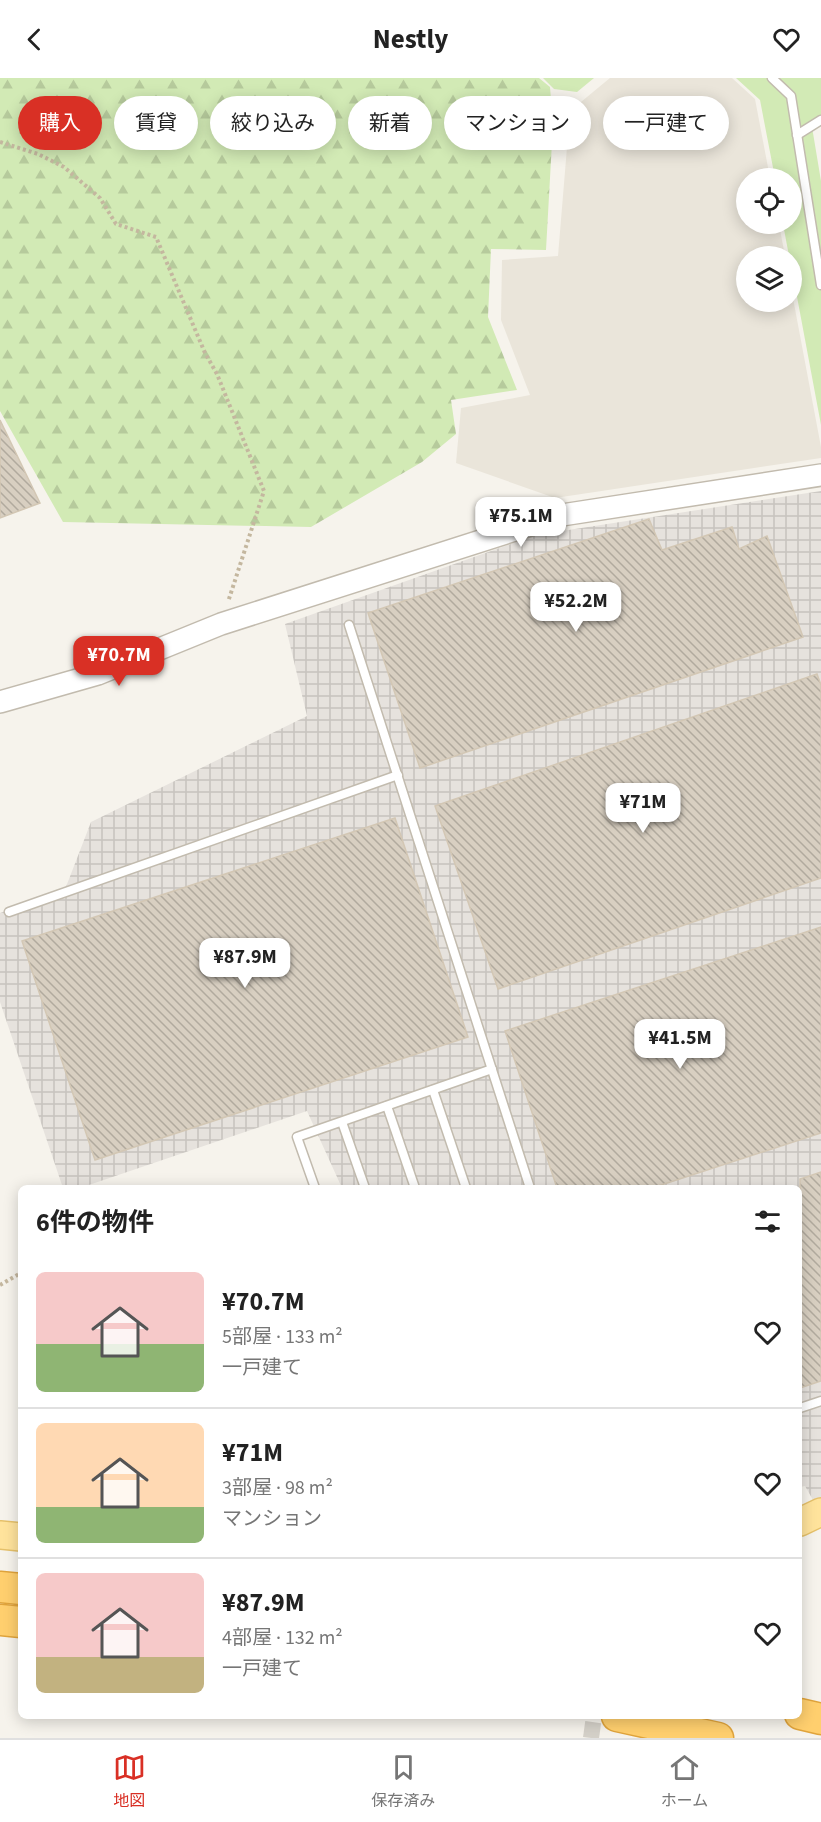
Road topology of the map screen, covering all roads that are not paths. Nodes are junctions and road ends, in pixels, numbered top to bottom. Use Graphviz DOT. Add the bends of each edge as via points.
graph roads {
  1 [pos="772,78"];
  2 [pos="821,120"];
  3 [pos="797,135"];
  4 [pos="821,285"];
  5 [pos="821,475"];
  6 [pos="349,624"];
  7 [pos="0,702"];
  8 [pos="398,775"];
  9 [pos="9,912"];
  10 [pos="492,1069"];
  11 [pos="433,1090"];
  12 [pos="387,1106"];
  13 [pos="342,1122"];
  14 [pos="311,1185"];
  15 [pos="364,1185"];
  16 [pos="414,1185"];
  17 [pos="465,1185"];
  18 [pos="529,1185"];
  19 [pos="821,1401"];
  20 [pos="802,1407"];
  21 [pos="821,1512"];
  22 [pos="802,1521"];
  23 [pos="0,1534"];
  24 [pos="18,1537"];
  25 [pos="0,1587"];
  26 [pos="18,1589"];
  27 [pos="0,1620"];
  28 [pos="18,1622"];
  29 [pos="802,1701"];
  30 [pos="821,1706"];
  31 [pos="802,1714"];
  32 [pos="631,1719"];
  33 [pos="821,1719"];
  34 [pos="718,1738"];
  1 -- 3 [label="lane" via="791,96"];
  2 -- 3 [label="lane"];
  3 -- 4 [label="lane"];
  5 -- 7 [label="street" via="562,515 220,624 98,674"];
  6 -- 8 [label="lane"];
  8 -- 9 [label="lane"];
  8 -- 10 [label="lane"];
  10 -- 11 [label="lane"];
  10 -- 18 [label="lane"];
  11 -- 12 [label="lane"];
  11 -- 17 [label="lane"];
  12 -- 13 [label="lane"];
  12 -- 16 [label="lane"];
  13 -- 14 [label="lane" via="297,1137"];
  13 -- 15 [label="lane"];
  19 -- 20 [label="lane"];
  21 -- 22 [label="main road"];
  23 -- 24 [label="main road"];
  25 -- 26 [label="highway"];
  27 -- 28 [label="highway"];
  29 -- 30 [label="highway"];
  31 -- 33 [label="highway"];
  32 -- 34 [label="highway"];
}
